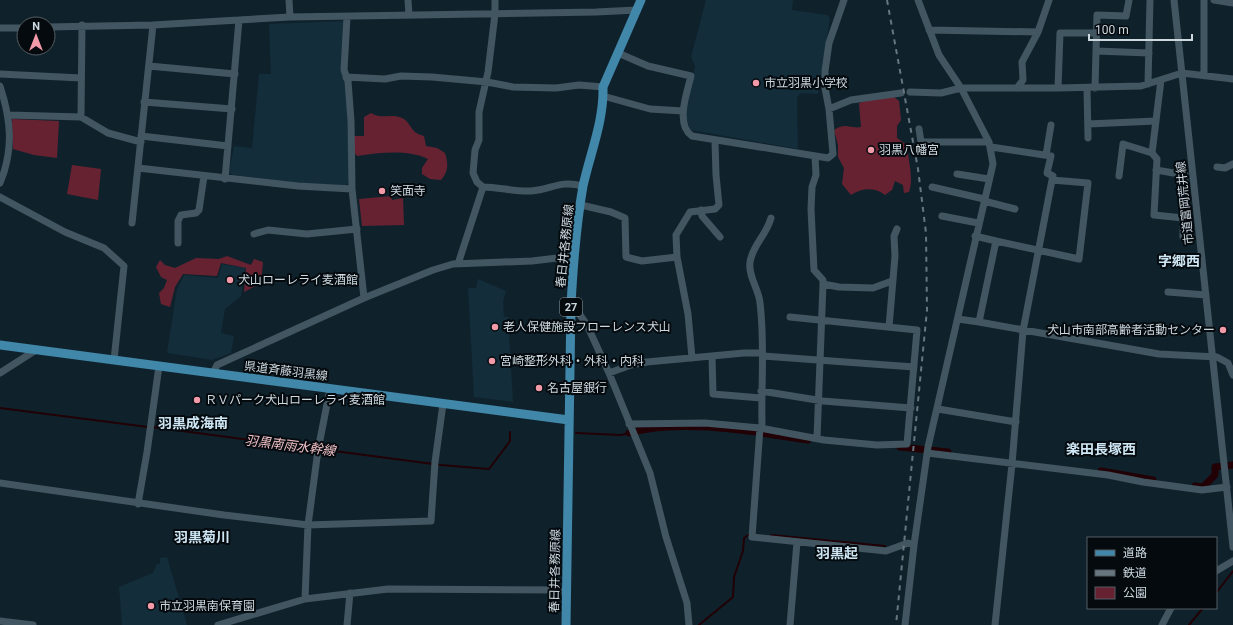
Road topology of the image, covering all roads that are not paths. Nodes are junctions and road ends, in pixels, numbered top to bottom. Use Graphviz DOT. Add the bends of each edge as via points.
graph roads {
  1 [pos="289,0"];
  2 [pos="408,0"];
  3 [pos="495,0"];
  4 [pos="641,0"];
  5 [pos="844,0"];
  6 [pos="918,0"];
  7 [pos="1049,0"];
  8 [pos="1129,0"];
  9 [pos="1150,0"];
  10 [pos="1174,0"];
  11 [pos="1204,0"];
  12 [pos="1214,0"];
  13 [pos="1233,3"];
  14 [pos="637,10"];
  15 [pos="495,14"];
  16 [pos="409,15"];
  17 [pos="290,17"];
  18 [pos="347,17"];
  19 [pos="239,20"];
  20 [pos="82,25"];
  21 [pos="153,25"];
  22 [pos="56,27"];
  23 [pos="0,28"];
  24 [pos="16,28"];
  25 [pos="929,30"];
  26 [pos="1038,32"];
  27 [pos="1097,33"];
  28 [pos="1096,50"];
  29 [pos="618,53"];
  30 [pos="1149,53"];
  31 [pos="149,66"];
  32 [pos="1182,73"];
  33 [pos="0,74"];
  34 [pos="235,74"];
  35 [pos="1204,75"];
  36 [pos="346,77"];
  37 [pos="81,78"];
  38 [pos="1233,79"];
  39 [pos="1161,80"];
  40 [pos="487,82"];
  41 [pos="1148,84"];
  42 [pos="0,86"];
  43 [pos="961,88"];
  44 [pos="1017,88"];
  45 [pos="1058,88"];
  46 [pos="1087,88"];
  47 [pos="1095,88"];
  48 [pos="603,92"];
  49 [pos="910,92"];
  50 [pos="901,93"];
  51 [pos="144,102"];
  52 [pos="232,109"];
  53 [pos="829,109"];
  54 [pos="683,111"];
  55 [pos="9,115"];
  56 [pos="81,117"];
  57 [pos="1156,122"];
  58 [pos="1088,124"];
  59 [pos="1051,126"];
  60 [pos="919,129"];
  61 [pos="1088,138"];
  62 [pos="141,139"];
  63 [pos="715,141"];
  64 [pos="990,144"];
  65 [pos="228,146"];
  66 [pos="1152,153"];
  67 [pos="1046,155"];
  68 [pos="815,156"];
  69 [pos="1233,164"];
  70 [pos="1217,167"];
  71 [pos="138,168"];
  72 [pos="1156,170"];
  73 [pos="957,174"];
  74 [pos="1189,174"];
  75 [pos="204,176"];
  76 [pos="1119,176"];
  77 [pos="225,178"];
  78 [pos="989,179"];
  79 [pos="1052,180"];
  80 [pos="0,183"];
  81 [pos="483,186"];
  82 [pos="584,186"];
  83 [pos="932,186"];
  84 [pos="352,189"];
  85 [pos="0,197"];
  86 [pos="984,200"];
  87 [pos="581,205"];
  88 [pos="1015,209"];
  89 [pos="701,210"];
  90 [pos="942,216"];
  91 [pos="771,218"];
  92 [pos="1183,218"];
  93 [pos="132,223"];
  94 [pos="978,223"];
  95 [pos="357,229"];
  96 [pos="897,229"];
  97 [pos="254,234"];
  98 [pos="975,236"];
  99 [pos="720,237"];
  100 [pos="1183,237"];
  101 [pos="996,241"];
  102 [pos="178,243"];
  103 [pos="1038,250"];
  104 [pos="574,256"];
  105 [pos="677,257"];
  106 [pos="458,264"];
  107 [pos="892,281"];
  108 [pos="823,284"];
  109 [pos="1168,292"];
  110 [pos="1206,295"];
  111 [pos="364,298"];
  112 [pos="571,305"];
  113 [pos="790,317"];
  114 [pos="958,319"];
  115 [pos="823,320"];
  116 [pos="979,322"];
  117 [pos="888,327"];
  118 [pos="1023,331"];
  119 [pos="0,345"];
  120 [pos="36,350"];
  121 [pos="763,355"];
  122 [pos="712,356"];
  123 [pos="1212,357"];
  124 [pos="692,358"];
  125 [pos="821,359"];
  126 [pos="114,360"];
  127 [pos="159,366"];
  128 [pos="914,367"];
  129 [pos="0,373"];
  130 [pos="213,373"];
  131 [pos="609,373"];
  132 [pos="1233,375"];
  133 [pos="330,388"];
  134 [pos="761,395"];
  135 [pos="819,400"];
  136 [pos="443,404"];
  137 [pos="911,408"];
  138 [pos="938,409"];
  139 [pos="569,420"];
  140 [pos="1016,422"];
  141 [pos="629,424"];
  142 [pos="760,428"];
  143 [pos="817,438"];
  144 [pos="928,450"];
  145 [pos="1013,461"];
  146 [pos="0,482"];
  147 [pos="1227,486"];
  148 [pos="138,504"];
  149 [pos="308,525"];
  150 [pos="797,542"];
  151 [pos="914,545"];
  152 [pos="1233,547"];
  153 [pos="1233,561"];
  154 [pos="1217,570"];
  155 [pos="566,590"];
  156 [pos="350,593"];
  157 [pos="305,599"];
  158 [pos="1170,609"];
  159 [pos="0,621"];
  160 [pos="33,625"];
  161 [pos="218,625"];
  162 [pos="347,625"];
  163 [pos="566,625"];
  164 [pos="689,625"];
  165 [pos="790,625"];
  166 [pos="905,625"];
  167 [pos="995,625"];
  168 [pos="1162,625"];
  1 -- 17 [label="street"];
  2 -- 16 [label="street"];
  3 -- 15 [label="street"];
  4 -- 14 [label="main road, 春日井各務原線 / 27"];
  5 -- 53 [label="street" via="829,43 825,71"];
  6 -- 25 [label="street"];
  7 -- 26 [label="street"];
  8 -- 27 [label="street" via="1126,16 1097,15"];
  9 -- 30 [label="street"];
  10 -- 32 [label="street, 市道富岡荒井線"];
  11 -- 35 [label="street"];
  12 -- 13 [label="street"];
  14 -- 15 [label="street"];
  14 -- 29 [label="main road, 春日井各務原線 / 27"];
  15 -- 16 [label="street"];
  15 -- 40 [label="street"];
  16 -- 18 [label="street"];
  17 -- 18 [label="street"];
  17 -- 19 [label="street"];
  18 -- 36 [label="street" via="344,70"];
  19 -- 21 [label="street"];
  19 -- 34 [label="street"];
  20 -- 21 [label="street"];
  20 -- 22 [label="street"];
  20 -- 37 [label="street"];
  21 -- 31 [label="street"];
  23 -- 24 [label="street"];
  25 -- 26 [label="street"];
  25 -- 43 [label="street" via="938,54"];
  26 -- 44 [label="street" via="1022,62 1023,80"];
  27 -- 28 [label="street"];
  27 -- 45 [label="street" via="1060,32"];
  28 -- 30 [label="street"];
  28 -- 47 [label="street"];
  29 -- 48 [label="main road, 春日井各務原線 / 27"];
  29 -- 54 [label="street" via="648,66 691,76"];
  30 -- 41 [label="street"];
  31 -- 34 [label="street"];
  31 -- 51 [label="street"];
  32 -- 35 [label="street"];
  32 -- 39 [label="street"];
  32 -- 74 [label="street, 市道富岡荒井線"];
  33 -- 37 [label="street"];
  34 -- 52 [label="street"];
  35 -- 38 [label="street"];
  36 -- 40 [label="street" via="385,79 401,76"];
  36 -- 84 [label="street" via="351,122"];
  37 -- 56 [label="street"];
  39 -- 41 [label="street"];
  39 -- 57 [label="street"];
  40 -- 48 [label="street" via="513,88 579,85"];
  40 -- 81 [label="street" via="479,112 479,140 475,150 473,173 477,182"];
  41 -- 47 [label="street"];
  42 -- 55 [label="street"];
  43 -- 44 [label="street"];
  43 -- 49 [label="street" via="941,93"];
  43 -- 64 [label="street"];
  44 -- 45 [label="street"];
  45 -- 46 [label="street"];
  46 -- 47 [label="street"];
  46 -- 58 [label="street"];
  48 -- 54 [label="street" via="650,109"];
  48 -- 82 [label="main road, 春日井各務原線 / 27"];
  50 -- 53 [label="street" via="851,100"];
  51 -- 52 [label="street"];
  51 -- 62 [label="street"];
  52 -- 65 [label="street"];
  53 -- 68 [label="street" via="833,154 828,158"];
  54 -- 63 [label="street" via="687,133"];
  55 -- 56 [label="street"];
  55 -- 80 [label="street" via="10,138"];
  56 -- 62 [label="street" via="108,134"];
  57 -- 58 [label="street"];
  57 -- 66 [label="street"];
  58 -- 61 [label="street"];
  59 -- 67 [label="street"];
  60 -- 64 [label="street" via="921,142"];
  62 -- 65 [label="street"];
  62 -- 71 [label="street"];
  63 -- 68 [label="street"];
  63 -- 89 [label="street" via="719,205 715,209"];
  64 -- 67 [label="street"];
  64 -- 78 [label="street" via="993,164"];
  65 -- 77 [label="street"];
  66 -- 72 [label="street" via="1157,159"];
  66 -- 76 [label="street" via="1123,144"];
  67 -- 79 [label="street" via="1051,156 1047,173 1053,176"];
  68 -- 108 [label="street" via="816,174 812,187 811,209 814,270 823,280"];
  69 -- 70 [label="street" via="1225,168"];
  71 -- 75 [label="street"];
  71 -- 93 [label="street"];
  72 -- 74 [label="street"];
  72 -- 92 [label="street" via="1154,215"];
  73 -- 78 [label="street"];
  74 -- 92 [label="street"];
  74 -- 110 [label="street, 市道富岡荒井線"];
  75 -- 77 [label="street"];
  75 -- 102 [label="street" via="199,210 196,213 181,215 178,221"];
  77 -- 84 [label="street"];
  78 -- 86 [label="street"];
  79 -- 103 [label="street"];
  79 -- 103 [label="street" via="1088,183 1079,259"];
  81 -- 82 [label="street" via="530,191 571,183"];
  81 -- 106 [label="street"];
  82 -- 87 [label="main road, 春日井各務原線 / 27"];
  83 -- 86 [label="street"];
  84 -- 95 [label="street"];
  85 -- 126 [label="street" via="65,232 104,248 124,266"];
  86 -- 88 [label="street"];
  86 -- 94 [label="street"];
  87 -- 104 [label="main road, 春日井各務原線 / 27"];
  87 -- 105 [label="street" via="625,218 626,257 642,261"];
  89 -- 99 [label="street" via="702,216"];
  89 -- 105 [label="street" via="690,212 676,235"];
  90 -- 94 [label="street"];
  91 -- 121 [label="street" via="768,230 752,253 750,269 760,300"];
  92 -- 100 [label="street"];
  94 -- 98 [label="street"];
  95 -- 97 [label="street" via="307,234 268,230"];
  95 -- 111 [label="street"];
  96 -- 107 [label="street" via="894,236"];
  98 -- 101 [label="street"];
  98 -- 114 [label="street"];
  101 -- 103 [label="street"];
  101 -- 116 [label="street"];
  103 -- 118 [label="street"];
  104 -- 106 [label="street" via="532,261"];
  104 -- 112 [label="main road, 春日井各務原線 / 27"];
  105 -- 124 [label="street" via="688,314"];
  106 -- 111 [label="street" via="432,270"];
  107 -- 108 [label="street" via="873,288"];
  107 -- 117 [label="street"];
  108 -- 115 [label="street"];
  109 -- 110 [label="street"];
  110 -- 123 [label="street, 市道富岡荒井線"];
  111 -- 130 [label="street" via="217,365"];
  112 -- 131 [label="street" via="583,318"];
  112 -- 139 [label="main road, 春日井各務原線 / 27"];
  113 -- 115 [label="street"];
  114 -- 116 [label="street"];
  114 -- 138 [label="street"];
  115 -- 117 [label="street"];
  115 -- 125 [label="street"];
  116 -- 118 [label="street"];
  117 -- 128 [label="street" via="917,330"];
  118 -- 123 [label="street" via="1159,354"];
  118 -- 140 [label="street"];
  119 -- 120 [label="main road, 県道斉藤羽黒線"];
  120 -- 126 [label="main road, 県道斉藤羽黒線"];
  120 -- 129 [label="street"];
  121 -- 122 [label="street"];
  121 -- 125 [label="street"];
  121 -- 134 [label="street"];
  122 -- 124 [label="street"];
  122 -- 134 [label="street" via="713,394"];
  123 -- 132 [label="street" via="1226,360"];
  123 -- 147 [label="street, 市道富岡荒井線"];
  124 -- 131 [label="street" via="647,362"];
  125 -- 128 [label="street"];
  125 -- 135 [label="street"];
  126 -- 127 [label="main road, 県道斉藤羽黒線"];
  127 -- 130 [label="main road, 県道斉藤羽黒線"];
  127 -- 148 [label="street"];
  128 -- 137 [label="street"];
  130 -- 133 [label="main road, 県道斉藤羽黒線"];
  131 -- 141 [label="street"];
  133 -- 136 [label="main road, 県道斉藤羽黒線"];
  133 -- 149 [label="street" via="318,448"];
  134 -- 135 [label="street"];
  134 -- 142 [label="street"];
  135 -- 137 [label="street"];
  135 -- 143 [label="street"];
  136 -- 139 [label="main road, 県道斉藤羽黒線"];
  136 -- 149 [label="street" via="431,521"];
  137 -- 143 [label="street" via="907,444 877,445"];
  138 -- 140 [label="street"];
  138 -- 144 [label="street"];
  139 -- 155 [label="main road, 春日井各務原線 / 27"];
  140 -- 145 [label="street"];
  141 -- 142 [label="street" via="705,423"];
  141 -- 164 [label="street" via="650,473 666,537 687,603"];
  142 -- 143 [label="street"];
  142 -- 150 [label="street" via="752,534"];
  144 -- 145 [label="street"];
  144 -- 151 [label="street"];
  145 -- 147 [label="street" via="1202,490"];
  145 -- 167 [label="street"];
  146 -- 148 [label="street"];
  147 -- 152 [label="street, 市道富岡荒井線"];
  148 -- 149 [label="street"];
  149 -- 157 [label="street"];
  150 -- 151 [label="street" via="886,551 908,544"];
  150 -- 165 [label="street"];
  151 -- 166 [label="street"];
  153 -- 154 [label="street"];
  155 -- 156 [label="street" via="388,589"];
  155 -- 163 [label="main road, 春日井各務原線 / 27"];
  156 -- 157 [label="street"];
  156 -- 162 [label="street"];
  157 -- 161 [label="street"];
  158 -- 168 [label="street"];
  159 -- 160 [label="street"];
}
